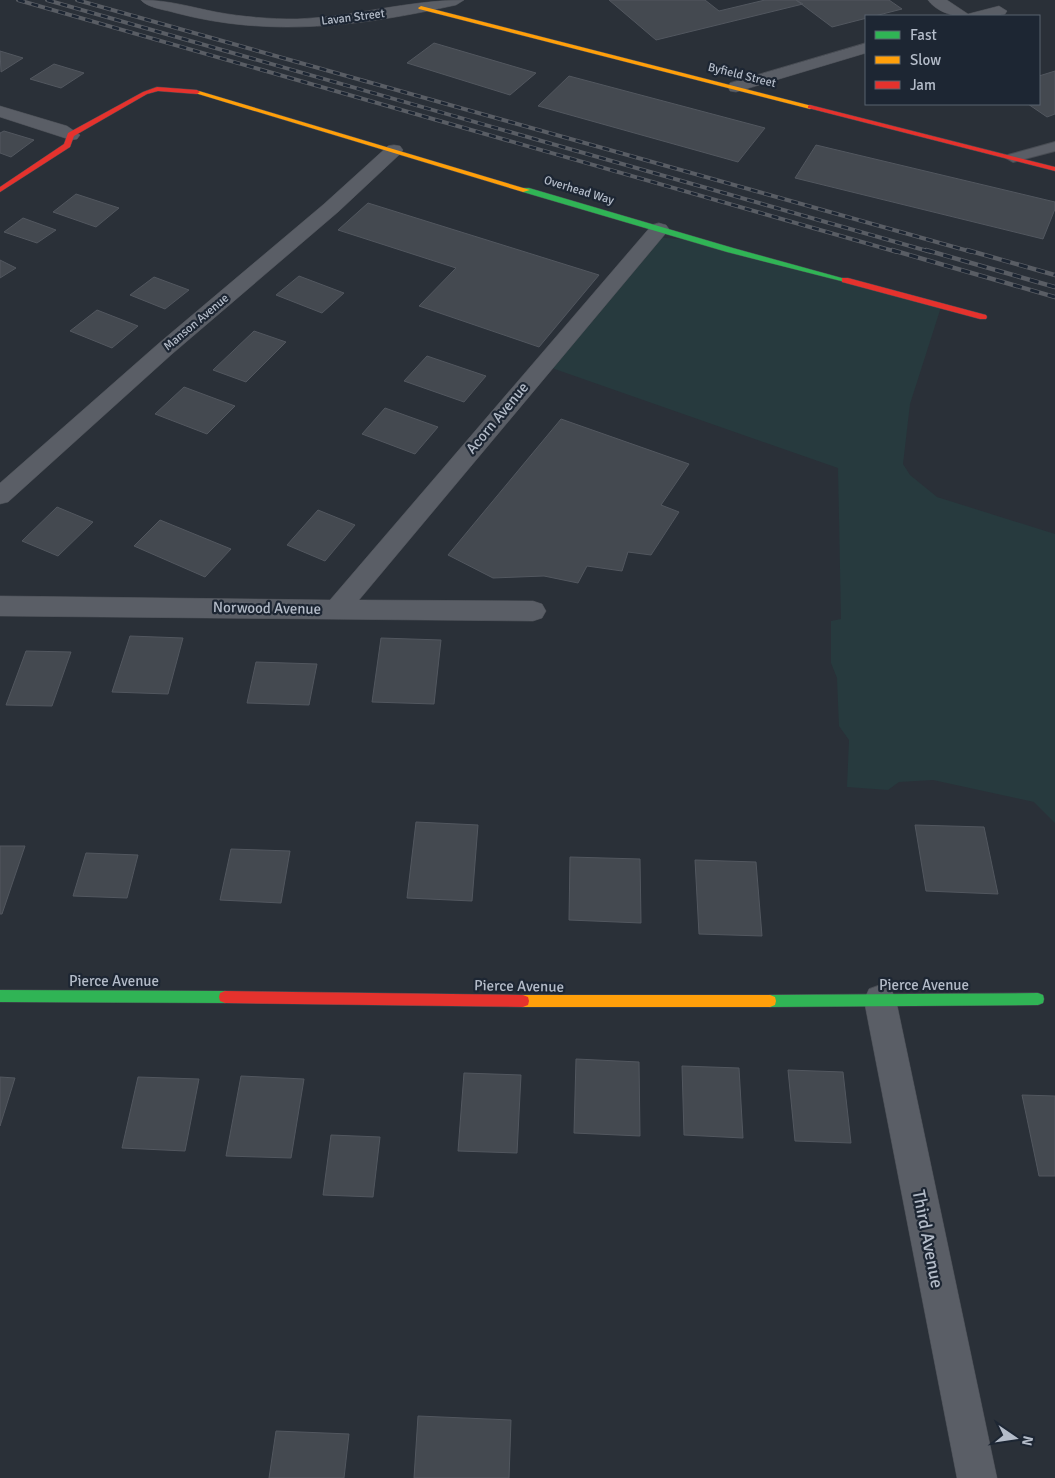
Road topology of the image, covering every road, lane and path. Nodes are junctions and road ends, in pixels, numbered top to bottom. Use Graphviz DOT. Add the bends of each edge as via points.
graph roads {
  1 [pos="149,0"];
  2 [pos="456,0"];
  3 [pos="936,0"];
  4 [pos="421,8"];
  5 [pos="1000,11"];
  6 [pos="959,15"];
  7 [pos="979,15"];
  8 [pos="865,48"];
  9 [pos="736,87"];
  10 [pos="0,111"];
  11 [pos="71,135"];
  12 [pos="1055,146"];
  13 [pos="394,150"];
  14 [pos="1013,158"];
  15 [pos="1055,169"];
  16 [pos="0,190"];
  17 [pos="659,229"];
  18 [pos="982,317"];
  19 [pos="0,496"];
  20 [pos="0,606"];
  21 [pos="337,609"];
  22 [pos="533,611"];
  23 [pos="0,996"];
  24 [pos="880,1000"];
  25 [pos="1038,1000"];
  26 [pos="977,1478"];
  1 -- 4 [label="street, Lavan Street" via="250,22 307,23"];
  2 -- 4 [label="street, Lavan Street"];
  3 -- 6 [label="street"];
  4 -- 9 [label="street, Byfield Street"];
  5 -- 7 [label="street"];
  8 -- 9 [label="street"];
  9 -- 14 [label="street, Byfield Street"];
  10 -- 11 [label="street"];
  11 -- 13 [label="street, Overhead Way" via="145,92 168,89 203,93"];
  11 -- 16 [label="street, Overhead Way" via="67,144"];
  12 -- 14 [label="lane"];
  13 -- 17 [label="street, Overhead Way"];
  13 -- 19 [label="street, Manson Avenue"];
  14 -- 15 [label="street, Byfield Street"];
  17 -- 18 [label="street, Overhead Way"];
  17 -- 21 [label="street, Acorn Avenue"];
  20 -- 21 [label="street, Norwood Avenue"];
  21 -- 22 [label="street, Norwood Avenue"];
  23 -- 24 [label="street, Pierce Avenue" via="559,1002"];
  24 -- 25 [label="street, Pierce Avenue"];
  24 -- 26 [label="street, Third Avenue"];
}
